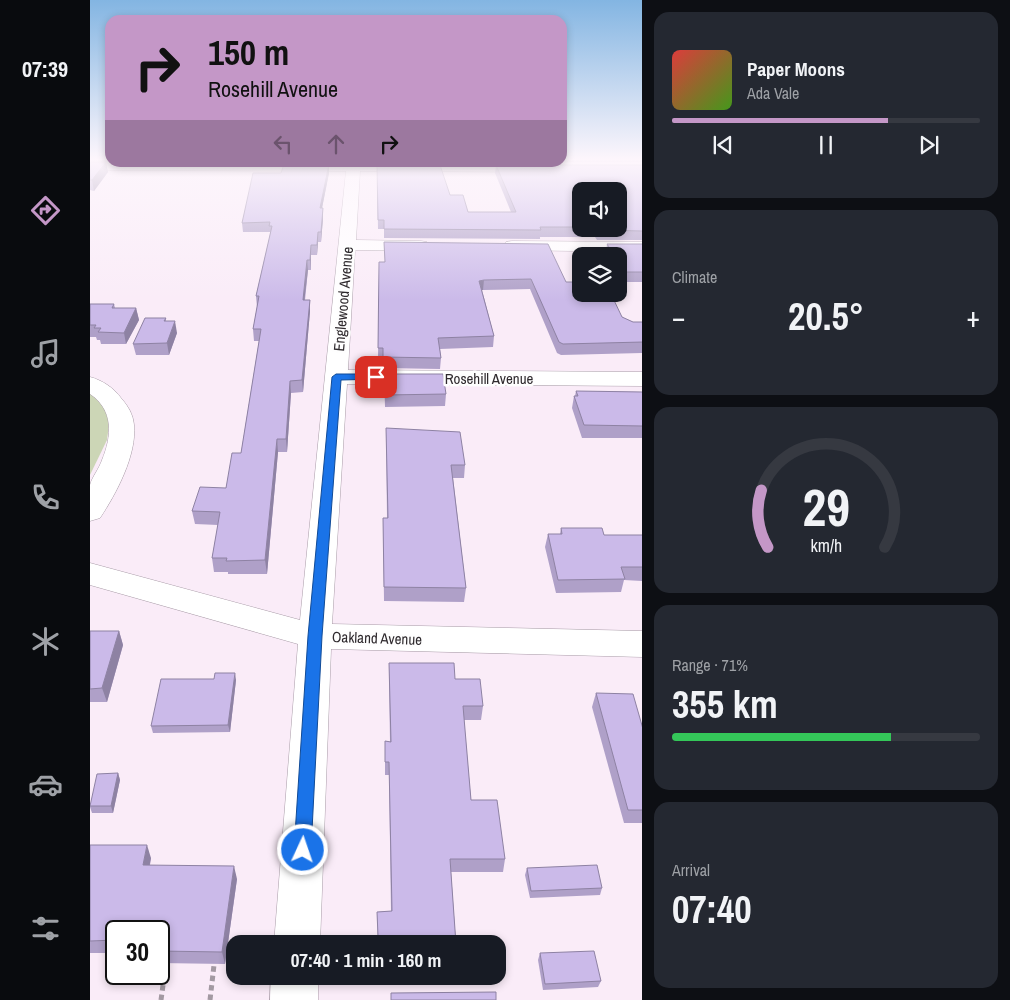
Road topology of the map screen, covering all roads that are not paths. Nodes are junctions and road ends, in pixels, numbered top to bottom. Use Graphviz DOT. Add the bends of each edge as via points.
graph roads {
  1 [pos="350,207"];
  2 [pos="347,245"];
  3 [pos="442,246"];
  4 [pos="492,246"];
  5 [pos="642,247"];
  6 [pos="336,377"];
  7 [pos="642,380"];
  8 [pos="90,384"];
  9 [pos="90,512"];
  10 [pos="90,574"];
  11 [pos="315,636"];
  12 [pos="642,644"];
  13 [pos="298,935"];
  14 [pos="295,985"];
  15 [pos="294,1000"];
  1 -- 2 [label="street, Englewood Avenue"];
  2 -- 3 [label="street"];
  2 -- 6 [label="street, Englewood Avenue"];
  4 -- 5 [label="street"];
  6 -- 7 [label="street, Rosehill Avenue"];
  6 -- 11 [label="street, Englewood Avenue"];
  8 -- 9 [label="street" via="111,396 124,425 114,460"];
  10 -- 11 [label="street, Oakland Avenue"];
  11 -- 12 [label="street, Oakland Avenue"];
  11 -- 13 [label="street, Englewood Avenue"];
  14 -- 15 [label="street"];
}
